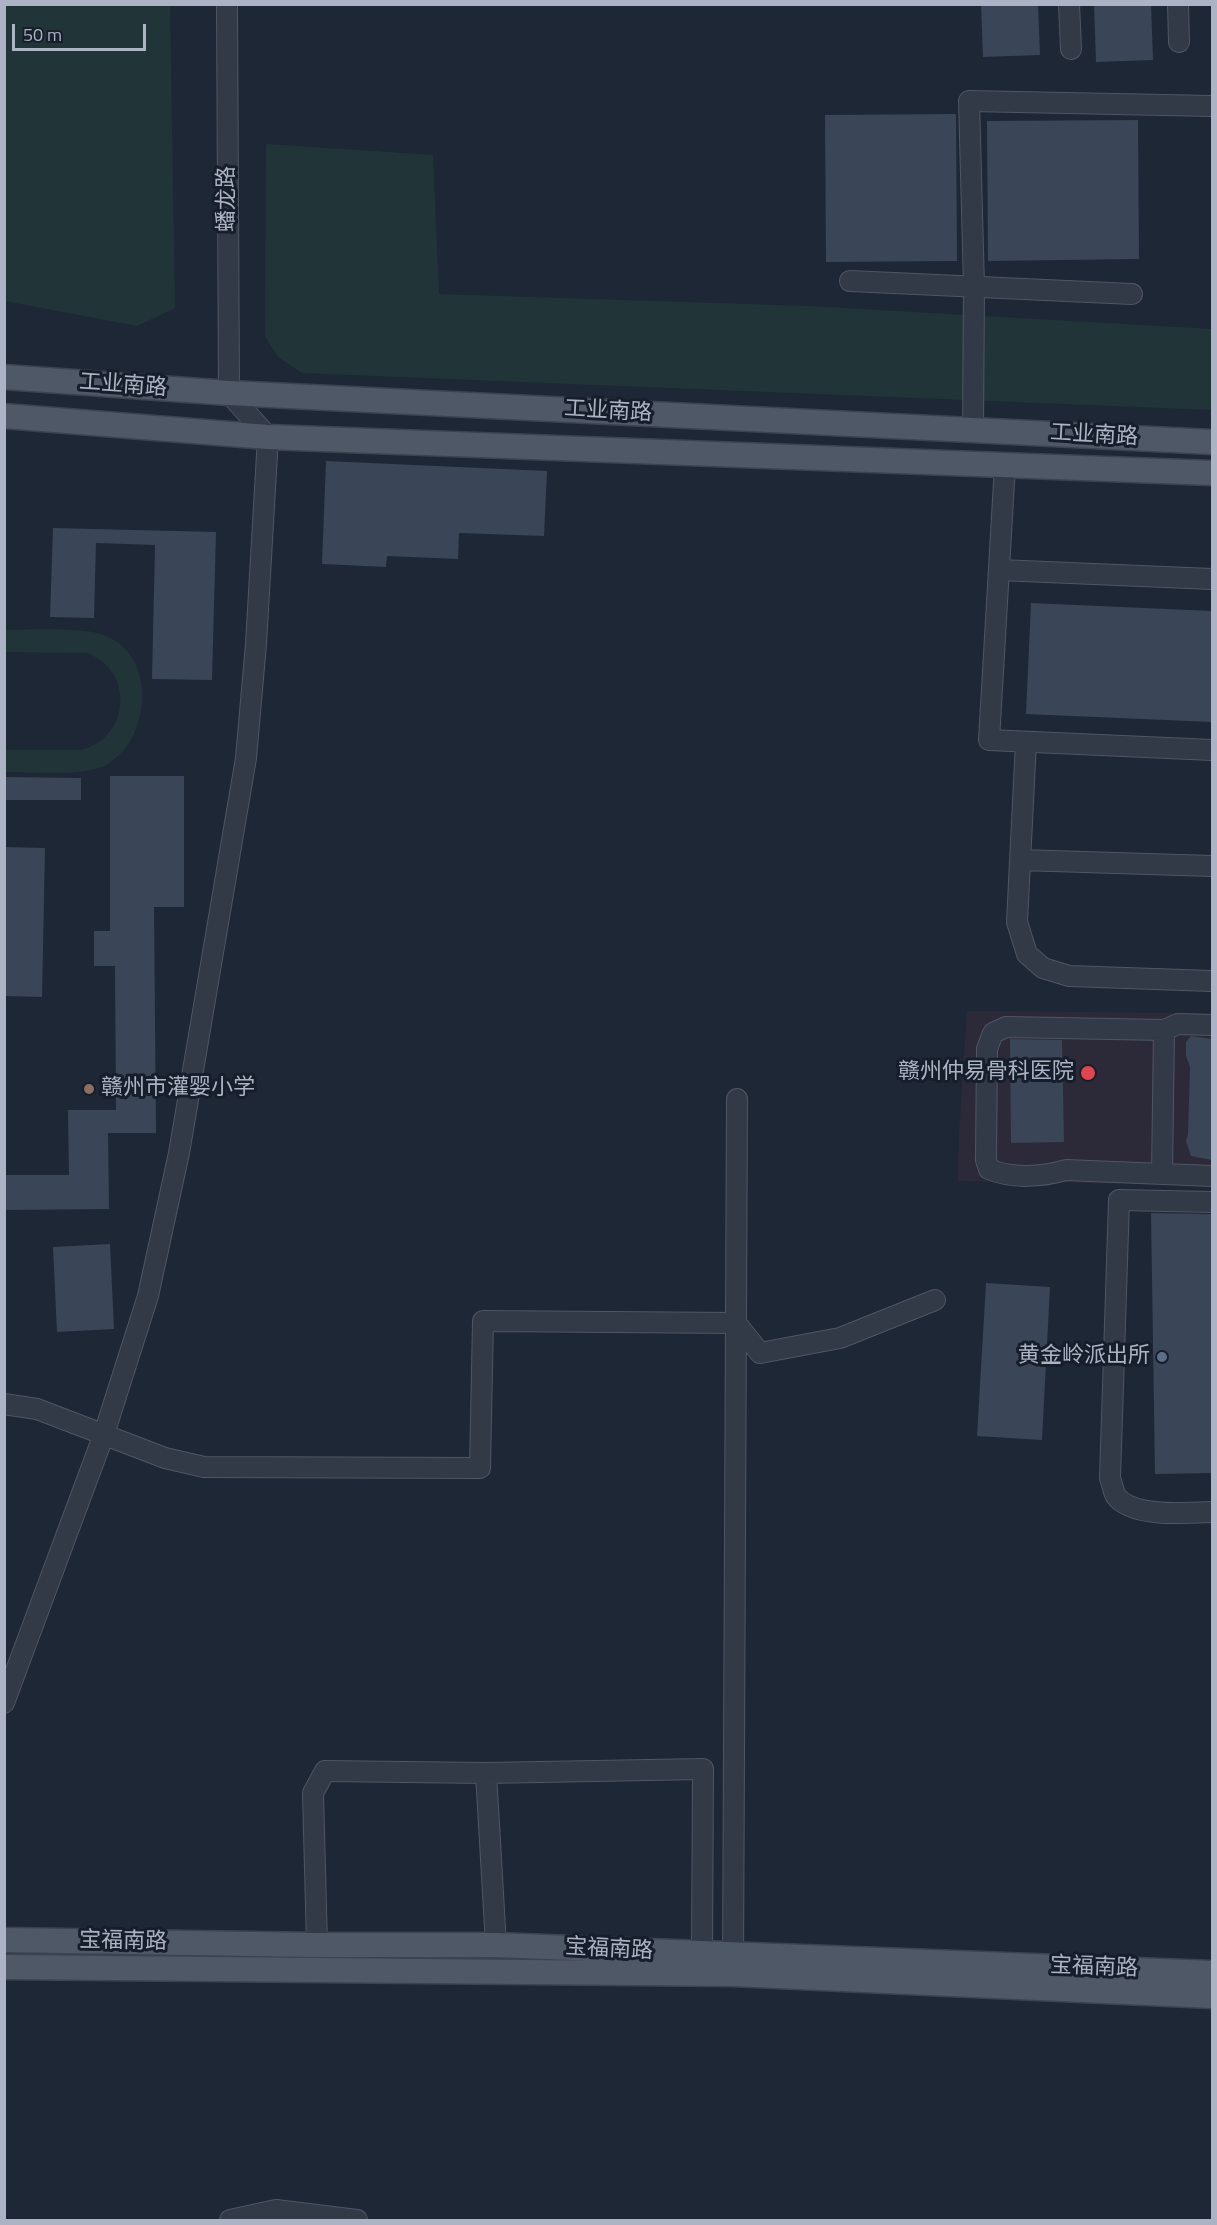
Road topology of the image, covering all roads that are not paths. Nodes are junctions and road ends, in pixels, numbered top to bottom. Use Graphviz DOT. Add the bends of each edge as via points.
graph roads {
  1 [pos="227,4"];
  2 [pos="1069,4"];
  3 [pos="1178,4"];
  4 [pos="1179,42"];
  5 [pos="1071,49"];
  6 [pos="1212,106"];
  7 [pos="850,280"];
  8 [pos="974,286"];
  9 [pos="1132,294"];
  10 [pos="4,378"];
  11 [pos="229,393"];
  12 [pos="4,416"];
  13 [pos="973,430"];
  14 [pos="268,437"];
  15 [pos="1212,442"];
  16 [pos="1005,465"];
  17 [pos="1212,473"];
  18 [pos="999,570"];
  19 [pos="1212,579"];
  20 [pos="1026,742"];
  21 [pos="1212,750"];
  22 [pos="1020,861"];
  23 [pos="1212,866"];
  24 [pos="1212,981"];
  25 [pos="1212,1025"];
  26 [pos="1164,1029"];
  27 [pos="737,1099"];
  28 [pos="1162,1174"];
  29 [pos="1212,1176"];
  30 [pos="1212,1202"];
  31 [pos="935,1300"];
  32 [pos="736,1323"];
  33 [pos="4,1404"];
  34 [pos="104,1434"];
  35 [pos="1212,1512"];
  36 [pos="4,1702"];
  37 [pos="486,1773"];
  38 [pos="4,1940"];
  39 [pos="317,1945"];
  40 [pos="496,1945"];
  41 [pos="702,1954"];
  42 [pos="734,1964"];
  43 [pos="4,1967"];
  44 [pos="1212,1973"];
  45 [pos="1212,1996"];
  46 [pos="230,2220"];
  47 [pos="357,2220"];
  1 -- 11 [label="street, 蟠龙路"];
  2 -- 5 [label="street"];
  3 -- 4 [label="street"];
  6 -- 8 [label="street" via="969,101"];
  7 -- 8 [label="street"];
  8 -- 9 [label="street"];
  8 -- 13 [label="street"];
  10 -- 11 [label="main road, 工业南路"];
  11 -- 13 [label="main road, 工业南路"];
  11 -- 14 [label="street"];
  12 -- 14 [label="main road, 工业南路"];
  13 -- 15 [label="main road, 工业南路"];
  14 -- 16 [label="main road, 工业南路"];
  14 -- 34 [label="street" via="246,759 179,1153 148,1296"];
  16 -- 17 [label="main road, 工业南路"];
  16 -- 18 [label="street"];
  18 -- 19 [label="street"];
  18 -- 20 [label="street" via="989,740"];
  20 -- 21 [label="street"];
  20 -- 22 [label="street"];
  22 -- 23 [label="street"];
  22 -- 24 [label="street" via="1017,922 1027,954 1043,968 1069,976"];
  25 -- 26 [label="street" via="1178,1024"];
  26 -- 28 [label="street"];
  26 -- 28 [label="street" via="1006,1027 993,1033 987,1049 989,1169 1004,1175 1050,1175 1066,1170"];
  27 -- 32 [label="street"];
  28 -- 29 [label="street"];
  30 -- 35 [label="street" via="1119,1200 1110,1478 1117,1497 1135,1508 1168,1514"];
  31 -- 32 [label="street" via="840,1338 759,1353"];
  32 -- 34 [label="street" via="483,1321 480,1468 204,1467 165,1458"];
  32 -- 42 [label="street"];
  33 -- 34 [label="street" via="37,1409"];
  34 -- 36 [label="street"];
  37 -- 39 [label="street" via="325,1771 313,1793"];
  37 -- 40 [label="street"];
  37 -- 41 [label="street" via="703,1769"];
  38 -- 39 [label="main road, 宝福南路"];
  39 -- 40 [label="main road, 宝福南路"];
  40 -- 41 [label="main road, 宝福南路"];
  41 -- 42 [label="main road, 宝福南路"];
  42 -- 43 [label="main road, 宝福南路"];
  42 -- 44 [label="main road, 宝福南路"];
  42 -- 45 [label="main road, 宝福南路"];
  46 -- 47 [label="street" via="276,2210"];
}
